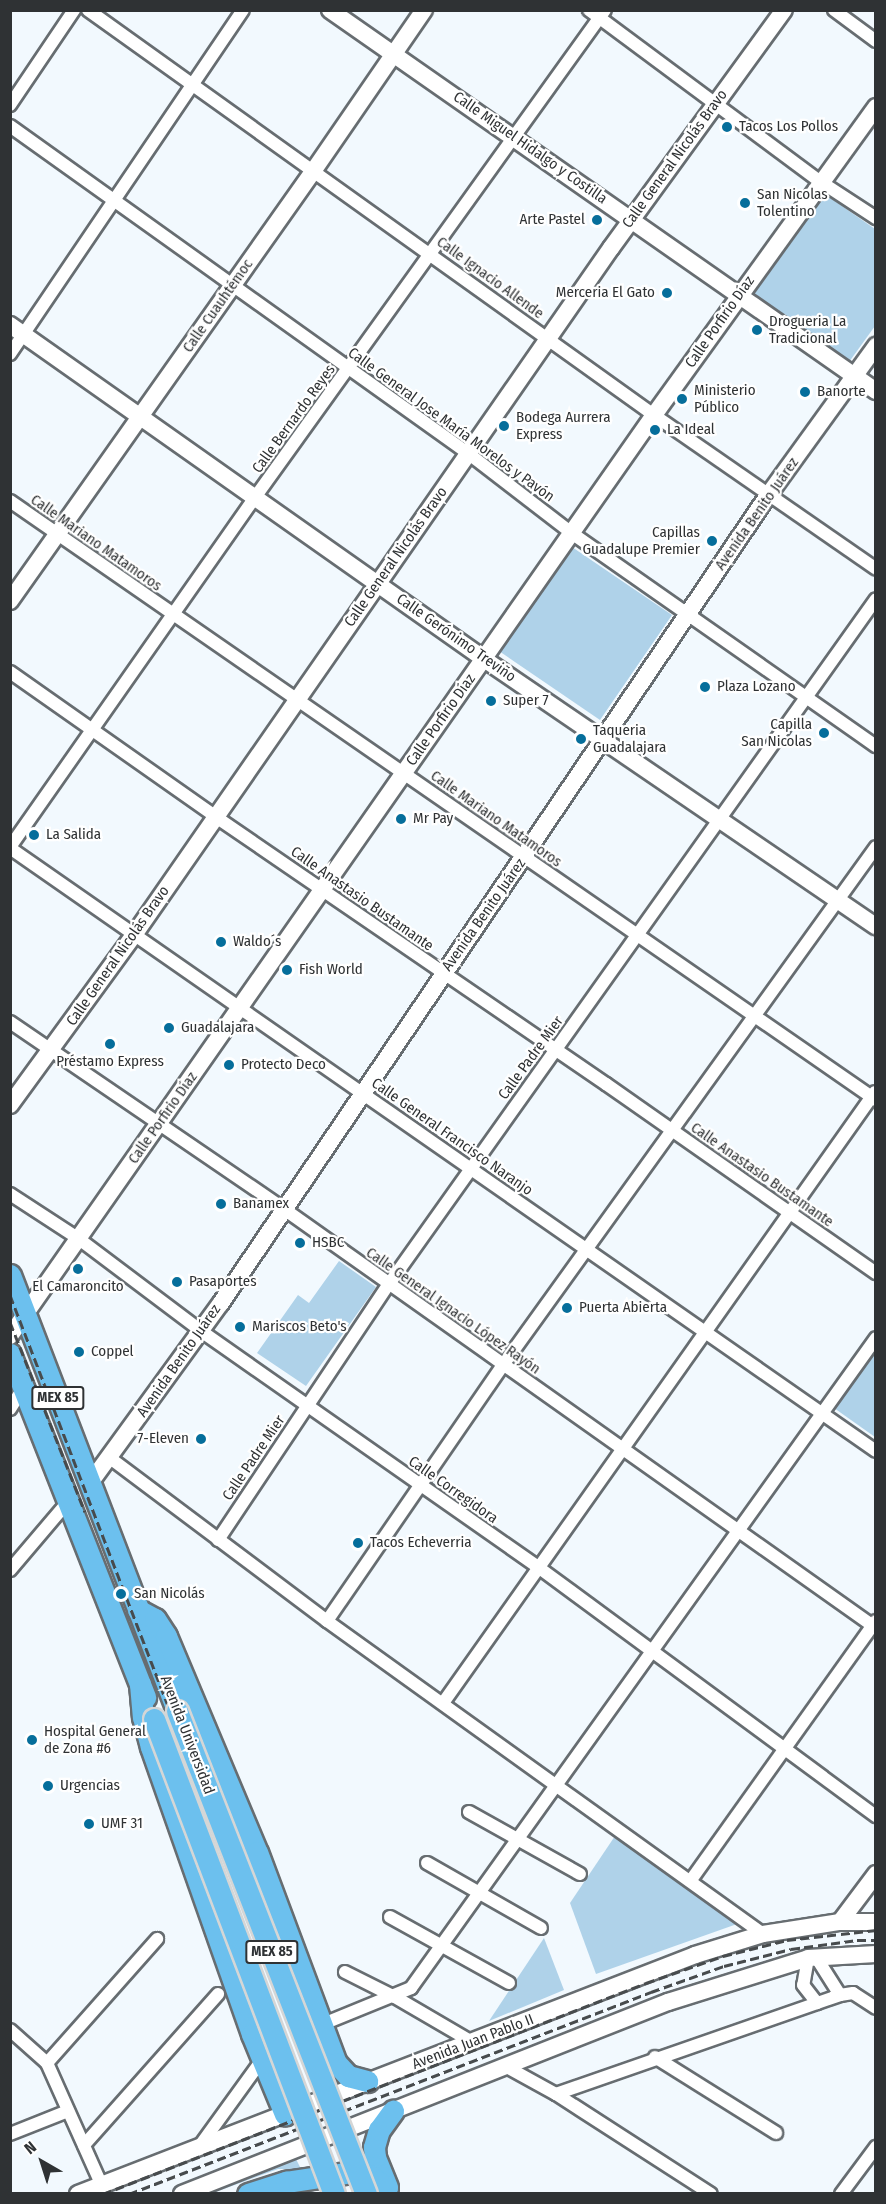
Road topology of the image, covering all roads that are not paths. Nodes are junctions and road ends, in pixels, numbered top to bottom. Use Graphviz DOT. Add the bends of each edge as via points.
graph roads {
  1 [pos="74,10"];
  2 [pos="88,10"];
  3 [pos="243,10"];
  4 [pos="330,10"];
  5 [pos="424,10"];
  6 [pos="784,10"];
  7 [pos="834,10"];
  8 [pos="598,13"];
  9 [pos="876,41"];
  10 [pos="394,54"];
  11 [pos="194,84"];
  12 [pos="716,104"];
  13 [pos="10,105"];
  14 [pos="876,107"];
  15 [pos="10,126"];
  16 [pos="514,137"];
  17 [pos="314,170"];
  18 [pos="821,182"];
  19 [pos="115,201"];
  20 [pos="876,218"];
  21 [pos="632,219"];
  22 [pos="432,254"];
  23 [pos="233,285"];
  24 [pos="737,297"];
  25 [pos="17,329"];
  26 [pos="548,338"];
  27 [pos="876,346"];
  28 [pos="10,354"];
  29 [pos="348,369"];
  30 [pos="854,377"];
  31 [pos="876,391"];
  32 [pos="141,415"];
  33 [pos="654,415"];
  34 [pos="469,454"];
  35 [pos="769,494"];
  36 [pos="256,496"];
  37 [pos="10,501"];
  38 [pos="573,534"];
  39 [pos="58,535"];
  40 [pos="876,569"];
  41 [pos="379,582"];
  42 [pos="876,599"];
  43 [pos="10,601"];
  44 [pos="688,615"];
  45 [pos="174,616"];
  46 [pos="484,659"];
  47 [pos="10,672"];
  48 [pos="807,699"];
  49 [pos="296,701"];
  50 [pos="92,729"];
  51 [pos="604,740"];
  52 [pos="876,746"];
  53 [pos="404,773"];
  54 [pos="216,817"];
  55 [pos="721,820"];
  56 [pos="10,847"];
  57 [pos="876,847"];
  58 [pos="525,857"];
  59 [pos="322,889"];
  60 [pos="838,900"];
  61 [pos="876,926"];
  62 [pos="134,935"];
  63 [pos="637,937"];
  64 [pos="443,974"];
  65 [pos="241,1007"];
  66 [pos="753,1017"];
  67 [pos="10,1022"];
  68 [pos="52,1049"];
  69 [pos="555,1051"];
  70 [pos="363,1093"];
  71 [pos="874,1096"];
  72 [pos="10,1105"];
  73 [pos="159,1124"];
  74 [pos="671,1130"];
  75 [pos="472,1167"];
  76 [pos="10,1194"];
  77 [pos="284,1209"];
  78 [pos="790,1213"];
  79 [pos="79,1239"];
  80 [pos="585,1251"];
  81 [pos="876,1273"];
  82 [pos="10,1275"];
  83 [pos="389,1284"];
  84 [pos="26,1314"];
  85 [pos="201,1331"];
  86 [pos="702,1332"];
  87 [pos="10,1336"];
  88 [pos="876,1338"];
  89 [pos="10,1354"];
  90 [pos="503,1365"];
  91 [pos="14,1402"];
  92 [pos="308,1405"];
  93 [pos="821,1415"];
  94 [pos="621,1448"];
  95 [pos="876,1451"];
  96 [pos="110,1458"];
  97 [pos="90,1483"];
  98 [pos="421,1486"];
  99 [pos="67,1503"];
  100 [pos="739,1530"];
  101 [pos="218,1540"];
  102 [pos="538,1567"];
  103 [pos="10,1570"];
  104 [pos="138,1610"];
  105 [pos="327,1621"];
  106 [pos="874,1625"];
  107 [pos="652,1652"];
  108 [pos="140,1684"];
  109 [pos="443,1703"];
  110 [pos="784,1749"];
  111 [pos="557,1785"];
  112 [pos="469,1812"];
  113 [pos="876,1816"];
  114 [pos="519,1840"];
  115 [pos="427,1863"];
  116 [pos="580,1874"];
  117 [pos="876,1874"];
  118 [pos="691,1880"];
  119 [pos="481,1893"];
  120 [pos="390,1917"];
  121 [pos="840,1922"];
  122 [pos="876,1922"];
  123 [pos="541,1928"];
  124 [pos="763,1934"];
  125 [pos="157,1939"];
  126 [pos="442,1945"];
  127 [pos="876,1954"];
  128 [pos="812,1957"];
  129 [pos="345,1971"];
  130 [pos="508,1983"];
  131 [pos="218,1994"];
  132 [pos="840,1995"];
  133 [pos="395,1997"];
  134 [pos="314,2002"];
  135 [pos="817,2003"];
  136 [pos="876,2008"];
  137 [pos="322,2024"];
  138 [pos="10,2030"];
  139 [pos="252,2034"];
  140 [pos="472,2042"];
  141 [pos="655,2057"];
  142 [pos="262,2061"];
  143 [pos="47,2063"];
  144 [pos="505,2066"];
  145 [pos="367,2081"];
  146 [pos="556,2094"];
  147 [pos="68,2110"];
  148 [pos="393,2111"];
  149 [pos="285,2114"];
  150 [pos="776,2133"];
  151 [pos="10,2134"];
  152 [pos="84,2145"];
  153 [pos="876,2147"];
  154 [pos="198,2148"];
  155 [pos="101,2184"];
  156 [pos="388,2191"];
  157 [pos="78,2193"];
  158 [pos="182,2193"];
  159 [pos="248,2193"];
  160 [pos="334,2193"];
  161 [pos="366,2193"];
  162 [pos="711,2193"];
  163 [pos="841,2193"];
  1 -- 13 [label="street"];
  2 -- 11 [label="street, Calle Ignacio Allende"];
  3 -- 11 [label="street"];
  4 -- 10 [label="street, Calle Miguel Hidalgo y Costilla"];
  5 -- 10 [label="street, Calle Cuauhtémoc"];
  6 -- 12 [label="street, Calle General Nicolás Bravo"];
  7 -- 9 [label="street"];
  8 -- 12 [label="street"];
  8 -- 16 [label="street, Calle Bernardo Reyes"];
  10 -- 16 [label="street, Calle Miguel Hidalgo y Costilla"];
  10 -- 17 [label="street, Calle Cuauhtémoc"];
  11 -- 17 [label="street, Calle Ignacio Allende"];
  11 -- 19 [label="street"];
  12 -- 18 [label="street"];
  12 -- 21 [label="street, Calle General Nicolás Bravo"];
  14 -- 18 [label="street, Calle Porfirio Díaz"];
  15 -- 19 [label="street, Calle General Jose María Morelos y Pavón"];
  16 -- 21 [label="street, Calle Miguel Hidalgo y Costilla"];
  16 -- 22 [label="street, Calle Bernardo Reyes"];
  17 -- 22 [label="street, Calle Ignacio Allende"];
  17 -- 23 [label="street, Calle Cuauhtémoc"];
  18 -- 20 [label="street"];
  18 -- 24 [label="street, Calle Porfirio Díaz"];
  19 -- 23 [label="street, Calle General Jose María Morelos y Pavón"];
  19 -- 25 [label="street"];
  21 -- 24 [label="street, Calle Miguel Hidalgo y Costilla"];
  21 -- 26 [label="street, Calle General Nicolás Bravo"];
  22 -- 26 [label="street, Calle Ignacio Allende"];
  22 -- 29 [label="street, Calle Bernardo Reyes"];
  23 -- 29 [label="street, Calle General Jose María Morelos y Pavón"];
  23 -- 32 [label="street, Calle Cuauhtémoc"];
  24 -- 30 [label="street, Calle Miguel Hidalgo y Costilla"];
  24 -- 33 [label="street, Calle Porfirio Díaz"];
  25 -- 28 [label="street"];
  25 -- 32 [label="street, Calle Gerónimo Treviño"];
  26 -- 33 [label="street, Calle Ignacio Allende"];
  26 -- 34 [label="street, Calle General Nicolás Bravo"];
  27 -- 30 [label="street, Avenida Benito Juárez"];
  29 -- 34 [label="street, Calle General Jose María Morelos y Pavón"];
  29 -- 36 [label="street, Calle Bernardo Reyes"];
  30 -- 31 [label="street, Calle Miguel Hidalgo y Costilla"];
  30 -- 35 [label="street, Avenida Benito Juárez"];
  32 -- 36 [label="street, Calle Gerónimo Treviño"];
  32 -- 39 [label="street, Calle Cuauhtémoc"];
  33 -- 35 [label="street, Calle Ignacio Allende"];
  33 -- 38 [label="street, Calle Porfirio Díaz"];
  34 -- 38 [label="street, Calle General Jose María Morelos y Pavón"];
  34 -- 41 [label="street, Calle General Nicolás Bravo"];
  35 -- 40 [label="street, Calle Ignacio Allende"];
  35 -- 44 [label="street, Avenida Benito Juárez"];
  36 -- 41 [label="street, Calle Gerónimo Treviño"];
  36 -- 45 [label="street, Calle Bernardo Reyes"];
  37 -- 39 [label="street, Calle Mariano Matamoros"];
  38 -- 44 [label="street, Calle General Jose María Morelos y Pavón"];
  38 -- 46 [label="street, Calle Porfirio Díaz"];
  39 -- 43 [label="street, Calle Cuauhtémoc"];
  39 -- 45 [label="street, Calle Mariano Matamoros"];
  41 -- 46 [label="street, Calle Gerónimo Treviño"];
  41 -- 49 [label="street, Calle General Nicolás Bravo"];
  42 -- 48 [label="street, Calle Padre Mier"];
  44 -- 48 [label="street, Calle General Jose María Morelos y Pavón"];
  44 -- 51 [label="street, Avenida Benito Juárez"];
  45 -- 49 [label="street, Calle Mariano Matamoros"];
  45 -- 50 [label="street, Calle Bernardo Reyes"];
  46 -- 51 [label="street, Calle Gerónimo Treviño"];
  46 -- 53 [label="street, Calle Porfirio Díaz"];
  47 -- 50 [label="street, Calle Anastasio Bustamante"];
  48 -- 52 [label="street, Calle General Jose María Morelos y Pavón"];
  48 -- 55 [label="street, Calle Padre Mier"];
  49 -- 53 [label="street, Calle Mariano Matamoros"];
  49 -- 54 [label="street, Calle General Nicolás Bravo"];
  50 -- 54 [label="street, Calle Anastasio Bustamante"];
  50 -- 56 [label="street, Calle Bernardo Reyes"];
  51 -- 55 [label="street, Calle Gerónimo Treviño"];
  51 -- 58 [label="street, Avenida Benito Juárez"];
  53 -- 58 [label="street, Calle Mariano Matamoros"];
  53 -- 59 [label="street, Calle Porfirio Díaz"];
  54 -- 59 [label="street, Calle Anastasio Bustamante"];
  54 -- 62 [label="street, Calle General Nicolás Bravo"];
  55 -- 60 [label="street, Calle Gerónimo Treviño"];
  55 -- 63 [label="street, Calle Padre Mier"];
  56 -- 62 [label="street, Calle General Francisco Naranjo"];
  57 -- 60 [label="street"];
  58 -- 63 [label="street, Calle Mariano Matamoros"];
  58 -- 64 [label="street, Avenida Benito Juárez"];
  59 -- 64 [label="street, Calle Anastasio Bustamante"];
  59 -- 65 [label="street, Calle Porfirio Díaz"];
  60 -- 61 [label="street, Calle Gerónimo Treviño"];
  60 -- 66 [label="street"];
  62 -- 65 [label="street, Calle General Francisco Naranjo"];
  62 -- 68 [label="street, Calle General Nicolás Bravo"];
  63 -- 66 [label="street, Calle Mariano Matamoros"];
  63 -- 69 [label="street, Calle Padre Mier"];
  64 -- 69 [label="street, Calle Anastasio Bustamante"];
  64 -- 70 [label="street, Avenida Benito Juárez"];
  65 -- 70 [label="street, Calle General Francisco Naranjo"];
  65 -- 73 [label="street, Calle Porfirio Díaz"];
  66 -- 71 [label="street, Calle Mariano Matamoros"];
  66 -- 74 [label="street"];
  67 -- 68 [label="street, Calle General Ignacio López Rayón"];
  68 -- 72 [label="street, Calle General Nicolás Bravo"];
  68 -- 73 [label="street, Calle General Ignacio López Rayón"];
  69 -- 74 [label="street, Calle Anastasio Bustamante"];
  69 -- 75 [label="street, Calle Padre Mier"];
  70 -- 75 [label="street, Calle General Francisco Naranjo"];
  70 -- 77 [label="street, Avenida Benito Juárez"];
  71 -- 78 [label="street"];
  73 -- 77 [label="street, Calle General Ignacio López Rayón"];
  73 -- 79 [label="street, Calle Porfirio Díaz"];
  74 -- 78 [label="street, Calle Anastasio Bustamante"];
  74 -- 80 [label="street"];
  75 -- 80 [label="street, Calle General Francisco Naranjo"];
  75 -- 83 [label="street, Calle Padre Mier"];
  76 -- 79 [label="street, Calle Corregidora"];
  77 -- 83 [label="street, Calle General Ignacio López Rayón"];
  77 -- 85 [label="street, Avenida Benito Juárez"];
  78 -- 81 [label="street, Calle Anastasio Bustamante"];
  78 -- 86 [label="street"];
  79 -- 84 [label="street, Calle Porfirio Díaz"];
  79 -- 85 [label="street, Calle Corregidora"];
  80 -- 86 [label="street, Calle General Francisco Naranjo"];
  80 -- 90 [label="street"];
  82 -- 84 [label="highway, Avenida Universidad / MEX 85"];
  83 -- 90 [label="street, Calle General Ignacio López Rayón"];
  83 -- 92 [label="street, Calle Padre Mier"];
  84 -- 87 [label="street, Calle Porfirio Díaz"];
  84 -- 97 [label="highway, Avenida Universidad / MEX 85"];
  85 -- 92 [label="street, Calle Corregidora"];
  85 -- 96 [label="street, Avenida Benito Juárez"];
  86 -- 93 [label="street, Calle General Francisco Naranjo"];
  86 -- 94 [label="street"];
  88 -- 93 [label="street"];
  89 -- 91 [label="highway, Avenida Universidad / MEX 85"];
  90 -- 94 [label="street, Calle General Ignacio López Rayón"];
  90 -- 98 [label="street"];
  91 -- 99 [label="highway, Avenida Universidad / MEX 85"];
  92 -- 98 [label="street, Calle Corregidora"];
  92 -- 101 [label="street, Calle Padre Mier"];
  93 -- 95 [label="street, Calle General Francisco Naranjo"];
  93 -- 100 [label="street"];
  94 -- 100 [label="street, Calle General Ignacio López Rayón"];
  94 -- 102 [label="street"];
  96 -- 97 [label="street, Avenida Benito Juárez"];
  96 -- 101 [label="street"];
  97 -- 104 [label="highway, Avenida Universidad / MEX 85"];
  98 -- 102 [label="street, Calle Corregidora"];
  98 -- 105 [label="street"];
  99 -- 103 [label="street"];
  99 -- 108 [label="highway, Avenida Universidad / MEX 85"];
  100 -- 106 [label="street, Calle General Ignacio López Rayón"];
  100 -- 107 [label="street"];
  101 -- 105 [label="street"];
  102 -- 107 [label="street, Calle Corregidora"];
  102 -- 109 [label="street"];
  104 -- 134 [label="highway" via="155,1619 166,1636"];
  104 -- 161 [label="highway, Avenida Universidad / MEX 85, bridge"];
  105 -- 109 [label="street"];
  106 -- 110 [label="street"];
  107 -- 110 [label="street, Calle Corregidora"];
  107 -- 111 [label="street"];
  108 -- 139 [label="highway" via="151,1747"];
  108 -- 160 [label="highway, Avenida Universidad / MEX 85, bridge"];
  109 -- 111 [label="street"];
  110 -- 113 [label="street, Calle Corregidora"];
  110 -- 118 [label="street"];
  111 -- 114 [label="street"];
  111 -- 118 [label="street"];
  112 -- 114 [label="street"];
  114 -- 116 [label="street"];
  114 -- 119 [label="street"];
  115 -- 119 [label="street"];
  117 -- 121 [label="street"];
  118 -- 124 [label="street"];
  119 -- 123 [label="street"];
  119 -- 126 [label="street"];
  120 -- 126 [label="street"];
  121 -- 122 [label="street, Avenida Juan Pablo II"];
  121 -- 124 [label="street, Avenida Juan Pablo II"];
  124 -- 140 [label="street, Avenida Juan Pablo II" via="695,1955"];
  125 -- 143 [label="street"];
  126 -- 130 [label="street"];
  126 -- 133 [label="street" via="411,1988"];
  127 -- 128 [label="street"];
  128 -- 132 [label="street"];
  128 -- 135 [label="street" via="803,1985"];
  128 -- 144 [label="street" via="668,2002"];
  129 -- 133 [label="street"];
  131 -- 152 [label="street"];
  132 -- 135 [label="street"];
  132 -- 136 [label="street" via="853,1993"];
  133 -- 137 [label="street"];
  133 -- 140 [label="street"];
  134 -- 137 [label="highway"];
  134 -- 139 [label="highway" via="303,2027 292,2035 265,2039"];
  135 -- 141 [label="street"];
  137 -- 145 [label="highway" via="339,2068 348,2076"];
  138 -- 143 [label="street"];
  139 -- 142 [label="highway"];
  140 -- 145 [label="street, Avenida Juan Pablo II"];
  141 -- 146 [label="street"];
  141 -- 150 [label="street"];
  142 -- 149 [label="highway"];
  142 -- 154 [label="street"];
  143 -- 147 [label="street"];
  144 -- 146 [label="street"];
  144 -- 148 [label="street"];
  145 -- 149 [label="street, Avenida Juan Pablo II"];
  146 -- 162 [label="street"];
  147 -- 151 [label="street"];
  147 -- 152 [label="street"];
  148 -- 156 [label="highway" via="379,2130 374,2147"];
  148 -- 158 [label="street"];
  149 -- 154 [label="street, Avenida Juan Pablo II"];
  152 -- 155 [label="street"];
  153 -- 163 [label="street"];
  154 -- 155 [label="street, Avenida Juan Pablo II"];
  155 -- 157 [label="street, Avenida Juan Pablo II"];
  156 -- 159 [label="highway" via="369,2175 351,2172 286,2182"];
}
